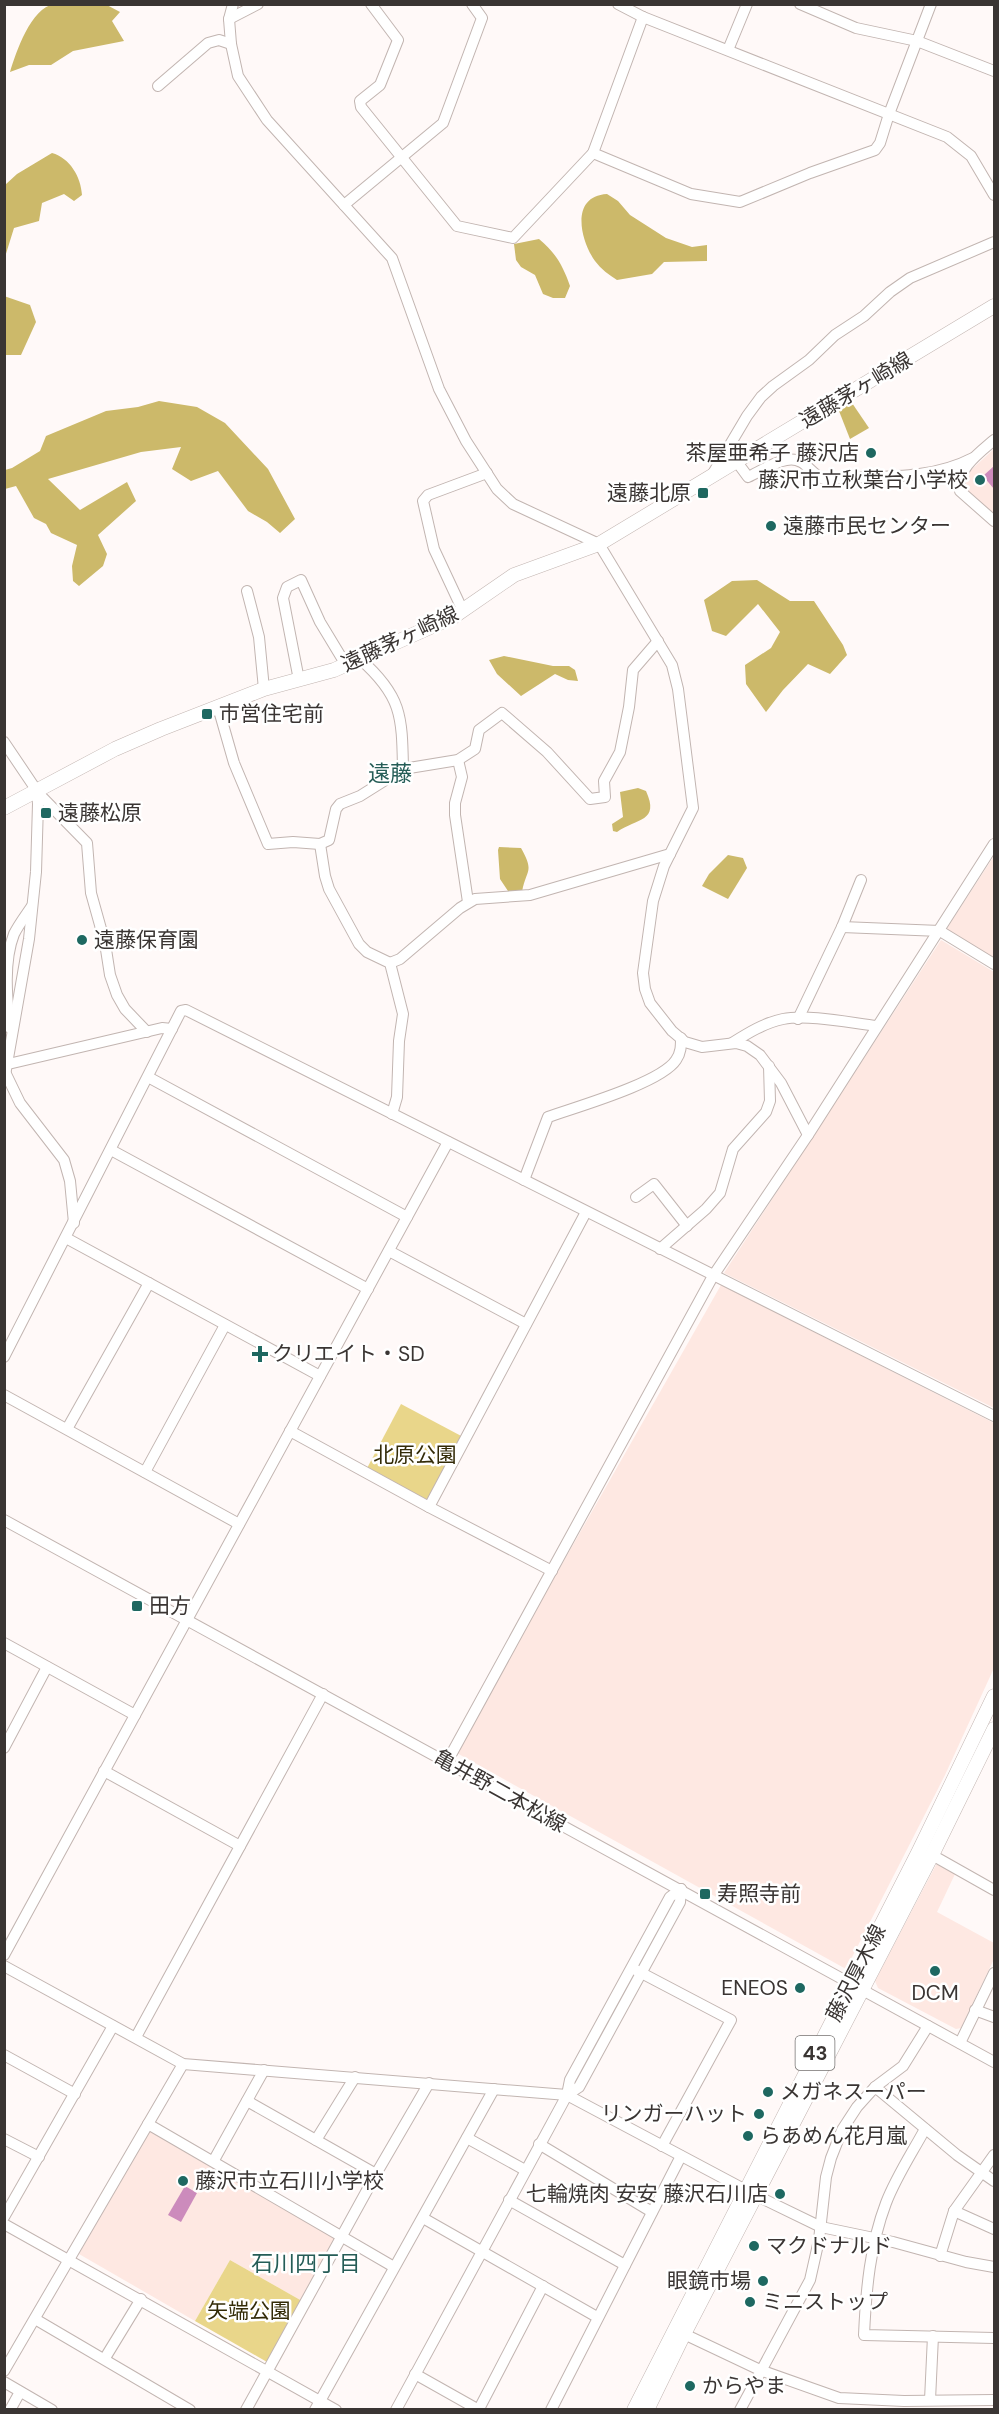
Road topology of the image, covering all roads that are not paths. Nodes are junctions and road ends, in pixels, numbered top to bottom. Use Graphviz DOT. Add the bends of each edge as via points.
graph roads {
  1 [pos="233,4"];
  2 [pos="258,4"];
  3 [pos="371,4"];
  4 [pos="472,4"];
  5 [pos="618,4"];
  6 [pos="747,4"];
  7 [pos="800,4"];
  8 [pos="932,4"];
  9 [pos="643,17"];
  10 [pos="229,19"];
  11 [pos="917,40"];
  12 [pos="231,44"];
  13 [pos="728,50"];
  14 [pos="994,70"];
  15 [pos="158,86"];
  16 [pos="888,114"];
  17 [pos="593,153"];
  18 [pos="400,156"];
  19 [pos="994,195"];
  20 [pos="344,205"];
  21 [pos="994,242"];
  22 [pos="994,306"];
  23 [pos="994,441"];
  24 [pos="973,458"];
  25 [pos="737,462"];
  26 [pos="486,473"];
  27 [pos="711,478"];
  28 [pos="994,521"];
  29 [pos="599,544"];
  30 [pos="247,591"];
  31 [pos="463,611"];
  32 [pos="658,641"];
  33 [pos="360,659"];
  34 [pos="346,665"];
  35 [pos="299,680"];
  36 [pos="264,689"];
  37 [pos="218,707"];
  38 [pos="4,742"];
  39 [pos="458,760"];
  40 [pos="403,769"];
  41 [pos="38,792"];
  42 [pos="4,808"];
  43 [pos="320,844"];
  44 [pos="994,844"];
  45 [pos="670,854"];
  46 [pos="861,880"];
  47 [pos="468,902"];
  48 [pos="32,906"];
  49 [pos="842,927"];
  50 [pos="940,931"];
  51 [pos="390,963"];
  52 [pos="994,964"];
  53 [pos="798,1018"];
  54 [pos="877,1026"];
  55 [pos="172,1029"];
  56 [pos="147,1032"];
  57 [pos="681,1038"];
  58 [pos="12,1043"];
  59 [pos="732,1043"];
  60 [pos="769,1066"];
  61 [pos="6,1071"];
  62 [pos="148,1077"];
  63 [pos="392,1114"];
  64 [pos="808,1134"];
  65 [pos="448,1142"];
  66 [pos="111,1150"];
  67 [pos="524,1180"];
  68 [pos="636,1197"];
  69 [pos="586,1212"];
  70 [pos="407,1216"];
  71 [pos="74,1223"];
  72 [pos="687,1226"];
  73 [pos="66,1238"];
  74 [pos="660,1249"];
  75 [pos="388,1251"];
  76 [pos="713,1276"];
  77 [pos="149,1283"];
  78 [pos="368,1289"];
  79 [pos="526,1324"];
  80 [pos="225,1325"];
  81 [pos="4,1357"];
  82 [pos="320,1377"];
  83 [pos="4,1395"];
  84 [pos="994,1416"];
  85 [pos="67,1430"];
  86 [pos="290,1431"];
  87 [pos="145,1472"];
  88 [pos="429,1507"];
  89 [pos="4,1520"];
  90 [pos="239,1524"];
  91 [pos="552,1571"];
  92 [pos="187,1620"];
  93 [pos="4,1643"];
  94 [pos="47,1667"];
  95 [pos="323,1694"];
  96 [pos="994,1696"];
  97 [pos="135,1715"];
  98 [pos="4,1720"];
  99 [pos="16,1727"];
  100 [pos="994,1731"];
  101 [pos="4,1748"];
  102 [pos="447,1762"];
  103 [pos="104,1771"];
  104 [pos="240,1846"];
  105 [pos="932,1855"];
  106 [pos="681,1889"];
  107 [pos="994,1890"];
  108 [pos="4,1955"];
  109 [pos="4,1966"];
  110 [pos="637,1971"];
  111 [pos="994,1973"];
  112 [pos="856,1987"];
  113 [pos="975,2010"];
  114 [pos="994,2017"];
  115 [pos="113,2026"];
  116 [pos="928,2026"];
  117 [pos="136,2037"];
  118 [pos="960,2043"];
  119 [pos="4,2055"];
  120 [pos="994,2062"];
  121 [pos="183,2064"];
  122 [pos="264,2070"];
  123 [pos="355,2077"];
  124 [pos="429,2083"];
  125 [pos="875,2087"];
  126 [pos="494,2089"];
  127 [pos="75,2094"];
  128 [pos="567,2095"];
  129 [pos="248,2101"];
  130 [pos="148,2124"];
  131 [pos="925,2129"];
  132 [pos="467,2138"];
  133 [pos="4,2139"];
  134 [pos="316,2140"];
  135 [pos="540,2144"];
  136 [pos="662,2146"];
  137 [pos="994,2155"];
  138 [pos="681,2156"];
  139 [pos="39,2157"];
  140 [pos="214,2160"];
  141 [pos="525,2170"];
  142 [pos="981,2173"];
  143 [pos="375,2174"];
  144 [pos="994,2181"];
  145 [pos="750,2193"];
  146 [pos="509,2200"];
  147 [pos="954,2211"];
  148 [pos="652,2212"];
  149 [pos="4,2217"];
  150 [pos="423,2218"];
  151 [pos="4,2224"];
  152 [pos="821,2227"];
  153 [pos="994,2229"];
  154 [pos="342,2235"];
  155 [pos="876,2240"];
  156 [pos="481,2251"];
  157 [pos="940,2256"];
  158 [pos="70,2259"];
  159 [pos="625,2265"];
  160 [pos="394,2267"];
  161 [pos="994,2267"];
  162 [pos="543,2286"];
  163 [pos="141,2299"];
  164 [pos="597,2317"];
  165 [pos="35,2319"];
  166 [pos="684,2334"];
  167 [pos="933,2336"];
  168 [pos="994,2338"];
  169 [pos="105,2358"];
  170 [pos="760,2370"];
  171 [pos="4,2371"];
  172 [pos="267,2371"];
  173 [pos="415,2374"];
  174 [pos="4,2382"];
  175 [pos="20,2392"];
  176 [pos="930,2400"];
  177 [pos="994,2400"];
  178 [pos="318,2405"];
  179 [pos="903,2405"];
  180 [pos="957,2405"];
  181 [pos="10,2409"];
  182 [pos="52,2409"];
  183 [pos="190,2409"];
  184 [pos="246,2409"];
  185 [pos="336,2409"];
  186 [pos="396,2409"];
  187 [pos="479,2409"];
  188 [pos="551,2409"];
  189 [pos="634,2409"];
  190 [pos="647,2409"];
  191 [pos="740,2409"];
  1 -- 10 [label="street"];
  2 -- 10 [label="street"];
  3 -- 18 [label="street" via="398,40 380,85 360,101 361,107"];
  4 -- 18 [label="street" via="482,18 443,123"];
  5 -- 9 [label="street"];
  6 -- 13 [label="street"];
  7 -- 11 [label="street" via="856,28"];
  8 -- 11 [label="street"];
  9 -- 13 [label="street"];
  9 -- 17 [label="street"];
  10 -- 12 [label="street"];
  11 -- 14 [label="street"];
  11 -- 16 [label="street"];
  12 -- 15 [label="street" via="219,40 208,44"];
  12 -- 20 [label="street" via="238,76 267,120"];
  13 -- 16 [label="street"];
  16 -- 17 [label="street" via="875,150 740,202 691,194"];
  16 -- 19 [label="street" via="947,137 971,156"];
  17 -- 18 [label="street" via="513,238 457,226"];
  18 -- 20 [label="street"];
  20 -- 26 [label="street" via="392,258 439,389"];
  21 -- 27 [label="street" via="903,283 773,386 747,416"];
  22 -- 25 [label="main road, 遠藤茅ヶ崎線"];
  23 -- 24 [label="street"];
  24 -- 25 [label="street" via="951,468 898,477 824,479 792,459 748,477"];
  24 -- 28 [label="street" via="961,476 960,491"];
  25 -- 27 [label="main road, 遠藤茅ヶ崎線"];
  26 -- 29 [label="street" via="513,504"];
  26 -- 31 [label="street" via="428,495 423,501 434,549"];
  27 -- 29 [label="main road, 遠藤茅ヶ崎線"];
  29 -- 31 [label="main road, 遠藤茅ヶ崎線" via="514,575"];
  29 -- 32 [label="street"];
  30 -- 36 [label="street" via="259,637"];
  31 -- 33 [label="main road, 遠藤茅ヶ崎線" via="434,628"];
  32 -- 39 [label="street" via="633,670 620,752 604,781 605,797 590,799 547,752 502,713 479,730 475,749"];
  32 -- 45 [label="street" via="672,665 678,689 693,808"];
  33 -- 34 [label="main road, 遠藤茅ヶ崎線"];
  33 -- 40 [label="street" via="396,702 404,733"];
  34 -- 35 [label="main road, 遠藤茅ヶ崎線"];
  34 -- 35 [label="street" via="301,580 287,587 283,598"];
  35 -- 36 [label="main road, 遠藤茅ヶ崎線"];
  36 -- 37 [label="main road, 遠藤茅ヶ崎線"];
  37 -- 41 [label="main road, 遠藤茅ヶ崎線" via="115,749"];
  37 -- 43 [label="street" via="234,763 268,844"];
  38 -- 41 [label="street"];
  39 -- 40 [label="street"];
  39 -- 47 [label="street" via="462,777 455,814"];
  40 -- 43 [label="street" via="340,804 329,840"];
  41 -- 42 [label="main road, 遠藤茅ヶ崎線"];
  41 -- 48 [label="street"];
  41 -- 56 [label="street" via="87,843 91,893 110,975 125,1009"];
  43 -- 51 [label="street" via="329,890 359,944"];
  44 -- 50 [label="street"];
  45 -- 47 [label="street" via="530,895"];
  45 -- 57 [label="street" via="653,901 643,973 650,1003"];
  46 -- 49 [label="street"];
  47 -- 51 [label="street" via="400,959"];
  48 -- 58 [label="street"];
  48 -- 58 [label="street" via="15,933 9,952"];
  49 -- 50 [label="street"];
  49 -- 53 [label="street"];
  50 -- 52 [label="street"];
  50 -- 54 [label="street"];
  51 -- 63 [label="street" via="403,1014 397,1097"];
  53 -- 54 [label="street"];
  53 -- 59 [label="street" via="761,1025"];
  54 -- 64 [label="street"];
  55 -- 56 [label="street"];
  55 -- 62 [label="street"];
  55 -- 63 [label="street" via="181,1011 186,1010"];
  56 -- 61 [label="street"];
  57 -- 59 [label="street" via="702,1047"];
  57 -- 67 [label="street" via="677,1059 657,1076 548,1117"];
  58 -- 61 [label="street"];
  59 -- 60 [label="street" via="747,1046"];
  60 -- 64 [label="street"];
  60 -- 72 [label="street" via="770,1101 766,1112 733,1149 720,1193"];
  61 -- 71 [label="street" via="20,1103 64,1160"];
  62 -- 66 [label="street"];
  62 -- 70 [label="street"];
  63 -- 65 [label="street"];
  64 -- 76 [label="street"];
  65 -- 67 [label="street"];
  65 -- 70 [label="street"];
  66 -- 71 [label="street"];
  66 -- 78 [label="street"];
  67 -- 69 [label="street"];
  68 -- 72 [label="street" via="654,1184"];
  69 -- 74 [label="street"];
  69 -- 79 [label="street"];
  70 -- 75 [label="street"];
  71 -- 73 [label="street"];
  72 -- 74 [label="street"];
  73 -- 77 [label="street"];
  73 -- 81 [label="street"];
  74 -- 76 [label="street"];
  75 -- 78 [label="street"];
  75 -- 79 [label="street"];
  76 -- 84 [label="street"];
  76 -- 91 [label="street"];
  77 -- 80 [label="street"];
  77 -- 85 [label="street"];
  78 -- 82 [label="street"];
  79 -- 88 [label="street"];
  80 -- 82 [label="street"];
  80 -- 87 [label="street"];
  82 -- 86 [label="street"];
  83 -- 85 [label="street"];
  85 -- 87 [label="street"];
  86 -- 88 [label="street"];
  86 -- 90 [label="street"];
  87 -- 90 [label="street"];
  88 -- 91 [label="street"];
  89 -- 92 [label="street, 亀井野二本松線"];
  90 -- 92 [label="street"];
  91 -- 102 [label="street"];
  92 -- 95 [label="street, 亀井野二本松線"];
  92 -- 97 [label="street"];
  93 -- 94 [label="street"];
  94 -- 97 [label="street"];
  94 -- 99 [label="street"];
  95 -- 102 [label="street, 亀井野二本松線"];
  95 -- 104 [label="street"];
  96 -- 112 [label="main road, 藤沢厚木線 / 43"];
  97 -- 103 [label="street"];
  98 -- 99 [label="street"];
  99 -- 101 [label="street"];
  100 -- 105 [label="main road, 藤沢厚木線 / 43"];
  102 -- 106 [label="street, 亀井野二本松線"];
  103 -- 104 [label="street"];
  103 -- 108 [label="street"];
  104 -- 117 [label="street"];
  105 -- 107 [label="street"];
  105 -- 112 [label="main road, 藤沢厚木線 / 43"];
  106 -- 110 [label="street" via="680,1902"];
  106 -- 112 [label="street, 亀井野二本松線"];
  109 -- 115 [label="street"];
  110 -- 128 [label="street" via="579,2087"];
  110 -- 136 [label="street" via="730,2020"];
  111 -- 113 [label="street"];
  112 -- 116 [label="street, 亀井野二本松線"];
  112 -- 145 [label="main road, 藤沢厚木線 / 43"];
  113 -- 114 [label="street"];
  113 -- 118 [label="street"];
  115 -- 117 [label="street"];
  115 -- 127 [label="street"];
  116 -- 118 [label="street, 亀井野二本松線"];
  116 -- 125 [label="street" via="903,2066"];
  117 -- 121 [label="street"];
  118 -- 120 [label="street, 亀井野二本松線"];
  119 -- 127 [label="street"];
  121 -- 122 [label="street"];
  121 -- 130 [label="street"];
  122 -- 123 [label="street"];
  122 -- 129 [label="street"];
  123 -- 124 [label="street"];
  123 -- 134 [label="street"];
  124 -- 126 [label="street"];
  124 -- 143 [label="street"];
  125 -- 131 [label="street"];
  125 -- 152 [label="street" via="849,2119 831,2158"];
  126 -- 128 [label="street"];
  126 -- 132 [label="street"];
  127 -- 139 [label="street"];
  128 -- 135 [label="street"];
  128 -- 136 [label="street"];
  129 -- 134 [label="street"];
  129 -- 140 [label="street"];
  130 -- 140 [label="street"];
  130 -- 158 [label="street"];
  131 -- 142 [label="street"];
  131 -- 155 [label="street" via="886,2203"];
  132 -- 141 [label="street"];
  132 -- 150 [label="street"];
  133 -- 139 [label="street"];
  134 -- 143 [label="street"];
  135 -- 141 [label="street"];
  135 -- 148 [label="street"];
  136 -- 138 [label="street"];
  137 -- 142 [label="street"];
  138 -- 145 [label="street"];
  138 -- 148 [label="street"];
  139 -- 149 [label="street"];
  140 -- 154 [label="street"];
  141 -- 146 [label="street"];
  142 -- 144 [label="street"];
  142 -- 147 [label="street"];
  143 -- 154 [label="street"];
  145 -- 152 [label="street"];
  145 -- 166 [label="main road, 藤沢厚木線 / 43"];
  145 -- 189 [label="main road, 藤沢厚木線 / 43"];
  146 -- 156 [label="street"];
  146 -- 159 [label="street"];
  147 -- 153 [label="street"];
  147 -- 157 [label="street"];
  148 -- 159 [label="street"];
  150 -- 156 [label="street"];
  150 -- 160 [label="street"];
  151 -- 158 [label="street"];
  152 -- 155 [label="street"];
  152 -- 170 [label="street" via="810,2280"];
  154 -- 160 [label="street"];
  154 -- 172 [label="street"];
  155 -- 157 [label="street"];
  155 -- 167 [label="street" via="866,2289 864,2335"];
  156 -- 162 [label="street"];
  156 -- 173 [label="street"];
  157 -- 161 [label="street"];
  158 -- 163 [label="street"];
  158 -- 165 [label="street"];
  159 -- 164 [label="street"];
  160 -- 178 [label="street"];
  162 -- 164 [label="street"];
  162 -- 187 [label="street"];
  163 -- 169 [label="street"];
  163 -- 172 [label="street"];
  164 -- 188 [label="street"];
  165 -- 169 [label="street"];
  165 -- 171 [label="street"];
  166 -- 170 [label="street"];
  166 -- 190 [label="main road, 藤沢厚木線 / 43"];
  167 -- 168 [label="street"];
  167 -- 176 [label="street"];
  169 -- 183 [label="street"];
  170 -- 179 [label="street" via="839,2397"];
  170 -- 191 [label="street"];
  172 -- 178 [label="street"];
  172 -- 184 [label="street"];
  173 -- 186 [label="street"];
  173 -- 187 [label="street"];
  174 -- 175 [label="street"];
  175 -- 181 [label="street"];
  175 -- 182 [label="street"];
  176 -- 179 [label="street"];
  176 -- 180 [label="street"];
  177 -- 180 [label="street"];
  178 -- 185 [label="street"];
}
